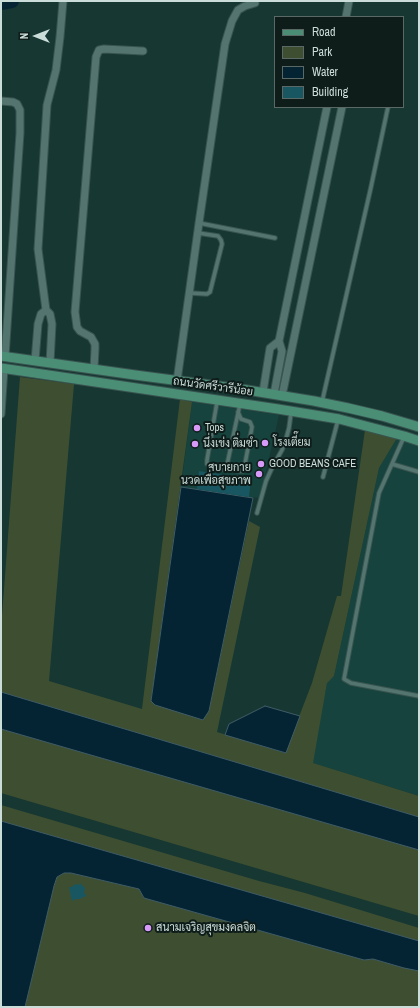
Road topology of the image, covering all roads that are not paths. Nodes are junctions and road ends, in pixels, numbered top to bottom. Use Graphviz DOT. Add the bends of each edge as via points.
graph roads {
  1 [pos="63,1"];
  2 [pos="349,1"];
  3 [pos="255,3"];
  4 [pos="346,16"];
  5 [pos="143,51"];
  6 [pos="1,101"];
  7 [pos="327,108"];
  8 [pos="342,108"];
  9 [pos="388,108"];
  10 [pos="199,223"];
  11 [pos="198,233"];
  12 [pos="275,238"];
  13 [pos="190,293"];
  14 [pos="46,310"];
  15 [pos="279,341"];
  16 [pos="3,356"];
  17 [pos="35,361"];
  18 [pos="50,363"];
  19 [pos="3,368"];
  20 [pos="94,369"];
  21 [pos="178,381"];
  22 [pos="263,392"];
  23 [pos="278,395"];
  24 [pos="217,400"];
  25 [pos="321,403"];
  26 [pos="260,406"];
  27 [pos="239,408"];
  28 [pos="272,408"];
  29 [pos="291,412"];
  30 [pos="1,414"];
  31 [pos="339,419"];
  32 [pos="419,427"];
  33 [pos="404,436"];
  34 [pos="419,441"];
  35 [pos="392,464"];
  36 [pos="221,469"];
  37 [pos="419,472"];
  38 [pos="323,477"];
  39 [pos="257,513"];
  40 [pos="419,696"];
  1 -- 14 [label="street" via="56,70 47,105 38,249"];
  2 -- 4 [label="street"];
  3 -- 10 [label="street" via="238,10 226,44"];
  5 -- 20 [label="street" via="104,49 99,50 96,57 75,312 77,327 91,337 95,344"];
  6 -- 16 [label="street" via="13,102 20,110"];
  7 -- 15 [label="street"];
  8 -- 23 [label="street"];
  9 -- 25 [label="lane"];
  10 -- 11 [label="street"];
  10 -- 12 [label="lane"];
  11 -- 13 [label="street"];
  11 -- 13 [label="lane" via="218,236 222,244 210,292"];
  13 -- 21 [label="street"];
  14 -- 17 [label="street" via="41,314 38,324"];
  14 -- 18 [label="street" via="50,314 52,324"];
  15 -- 22 [label="street" via="270,348"];
  15 -- 23 [label="street" via="282,351"];
  16 -- 17 [label="main road, ถนนวัดศรีวารีน้อย"];
  16 -- 19 [label="main road"];
  17 -- 18 [label="main road, ถนนวัดศรีวารีน้อย"];
  18 -- 20 [label="main road, ถนนวัดศรีวารีน้อย"];
  19 -- 24 [label="main road, ถนนวัดศรีวารีน้อย"];
  19 -- 30 [label="street"];
  20 -- 21 [label="main road, ถนนวัดศรีวารีน้อย"];
  21 -- 22 [label="main road, ถนนวัดศรีวารีน้อย"];
  22 -- 23 [label="main road, ถนนวัดศรีวารีน้อย"];
  22 -- 26 [label="main road"];
  23 -- 25 [label="main road, ถนนวัดศรีวารีน้อย"];
  23 -- 28 [label="main road"];
  24 -- 27 [label="main road, ถนนวัดศรีวารีน้อย"];
  24 -- 36 [label="lane" via="207,464"];
  25 -- 32 [label="main road, ถนนวัดศรีวารีน้อย"];
  26 -- 27 [label="main road, ถนนวัดศรีวารีน้อย"];
  26 -- 28 [label="main road, ถนนวัดศรีวารีน้อย"];
  27 -- 36 [label="lane" via="228,465"];
  27 -- 36 [label="lane" via="241,420 250,422 252,427 244,469"];
  28 -- 29 [label="main road, ถนนวัดศรีวารีน้อย"];
  29 -- 31 [label="main road, ถนนวัดศรีวารีน้อย"];
  29 -- 39 [label="lane" via="286,439 270,470"];
  31 -- 33 [label="main road, ถนนวัดศรีวารีน้อย"];
  31 -- 38 [label="lane"];
  33 -- 34 [label="main road, ถนนวัดศรีวารีน้อย"];
  33 -- 35 [label="lane"];
  35 -- 37 [label="lane"];
  35 -- 40 [label="lane" via="379,493 344,678 351,683"];
}
